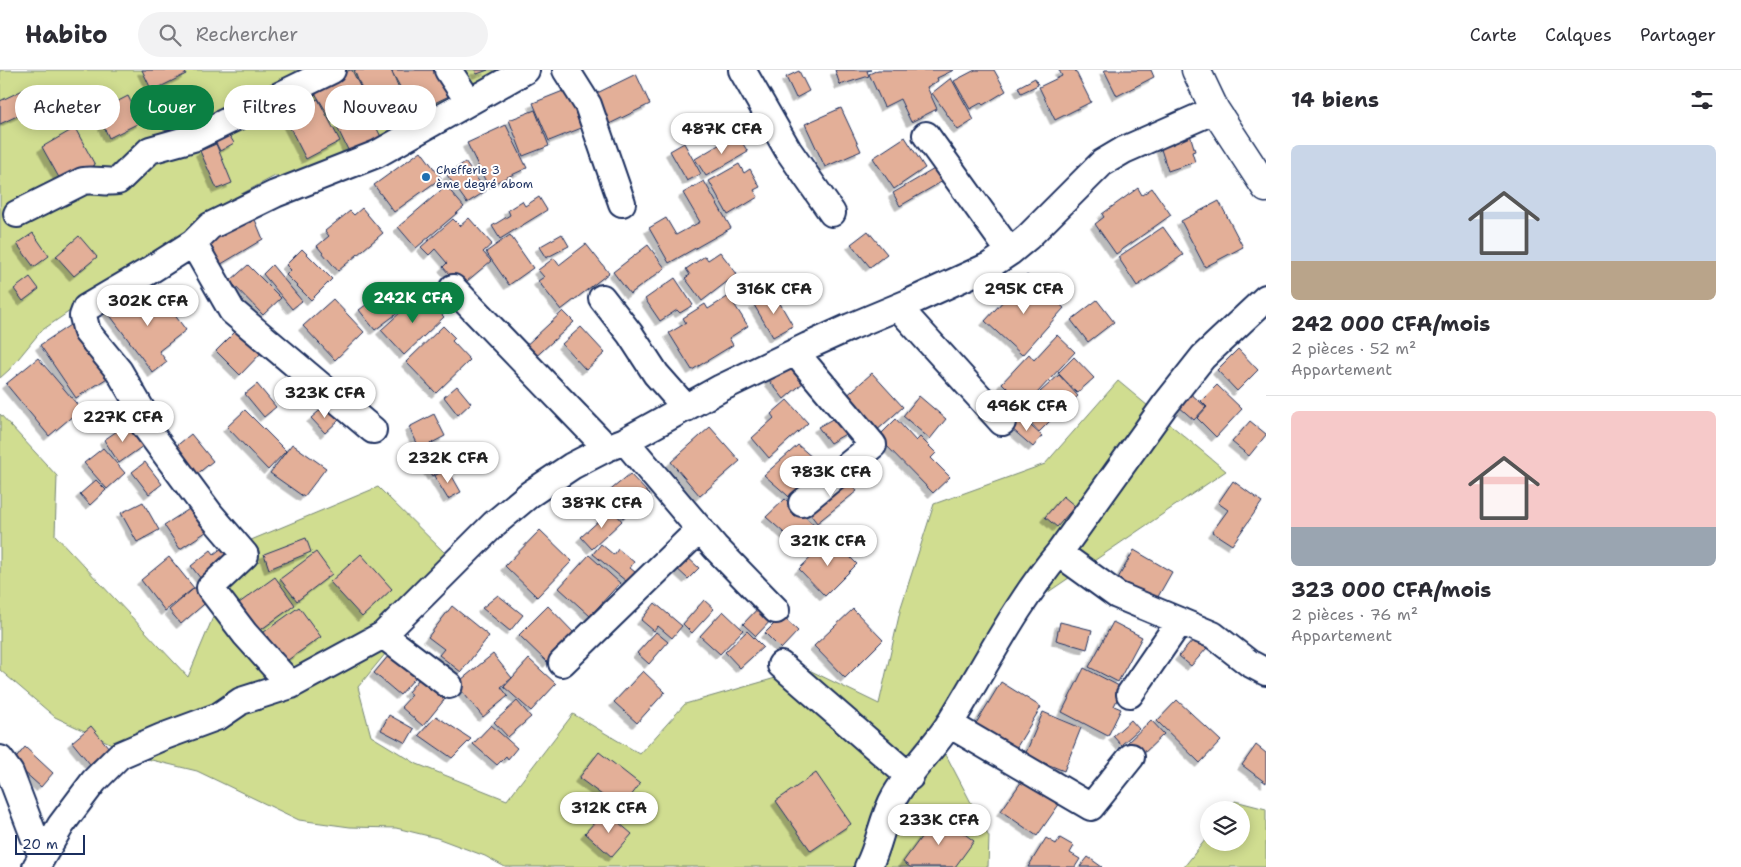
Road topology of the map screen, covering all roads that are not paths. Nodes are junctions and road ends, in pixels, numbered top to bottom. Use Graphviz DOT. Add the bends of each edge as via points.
graph roads {
  1 [pos="332,70"];
  2 [pos="448,70"];
  3 [pos="526,70"];
  4 [pos="566,70"];
  5 [pos="742,70"];
  6 [pos="1196,70"];
  7 [pos="469,102"];
  8 [pos="1214,110"];
  9 [pos="926,135"];
  10 [pos="1257,159"];
  11 [pos="1266,188"];
  12 [pos="622,203"];
  13 [pos="17,214"];
  14 [pos="832,214"];
  15 [pos="193,243"];
  16 [pos="1010,252"];
  17 [pos="453,288"];
  18 [pos="602,298"];
  19 [pos="1266,298"];
  20 [pos="898,307"];
  21 [pos="795,352"];
  22 [pos="686,408"];
  23 [pos="1002,422"];
  24 [pos="373,430"];
  25 [pos="616,445"];
  26 [pos="802,503"];
  27 [pos="700,529"];
  28 [pos="1059,553"];
  29 [pos="776,610"];
  30 [pos="1180,621"];
  31 [pos="383,635"];
  32 [pos="562,663"];
  33 [pos="781,665"];
  34 [pos="1266,672"];
  35 [pos="291,685"];
  36 [pos="449,685"];
  37 [pos="1130,694"];
  38 [pos="949,724"];
  39 [pos="1131,757"];
  40 [pos="0,758"];
  41 [pos="910,777"];
  42 [pos="39,862"];
  43 [pos="876,864"];
  1 -- 13 [label="street" via="193,138 150,150 118,181 83,181"];
  2 -- 7 [label="street"];
  3 -- 7 [label="street"];
  4 -- 12 [label="street" via="588,105"];
  5 -- 14 [label="street" via="788,150"];
  6 -- 8 [label="street"];
  7 -- 15 [label="street" via="377,154 274,194 210,226"];
  8 -- 10 [label="street"];
  8 -- 16 [label="street" via="1102,163"];
  9 -- 16 [label="street"];
  10 -- 11 [label="street"];
  15 -- 24 [label="street" via="232,311"];
  15 -- 35 [label="street" via="86,308 85,324 87,332 119,371 144,414 142,422 244,555 210,588 245,634"];
  16 -- 20 [label="street" via="989,266"];
  17 -- 25 [label="street"];
  18 -- 22 [label="street" via="656,374"];
  19 -- 28 [label="street" via="1203,357"];
  20 -- 21 [label="street"];
  20 -- 23 [label="street"];
  21 -- 22 [label="street"];
  21 -- 26 [label="street" via="872,445"];
  22 -- 25 [label="street"];
  25 -- 27 [label="street"];
  25 -- 31 [label="street" via="572,466 530,494 494,524"];
  27 -- 29 [label="street"];
  27 -- 32 [label="street"];
  28 -- 30 [label="street" via="1117,595"];
  28 -- 38 [label="street" via="1044,571"];
  30 -- 34 [label="street" via="1213,635"];
  30 -- 37 [label="street"];
  31 -- 35 [label="street"];
  31 -- 36 [label="street"];
  33 -- 41 [label="street"];
  35 -- 42 [label="street" via="240,701 219,716 120,755 94,780"];
  38 -- 39 [label="street" via="1091,807"];
  38 -- 41 [label="street"];
  40 -- 42 [label="street" via="10,773"];
  41 -- 43 [label="street" via="895,796 884,821"];
}
